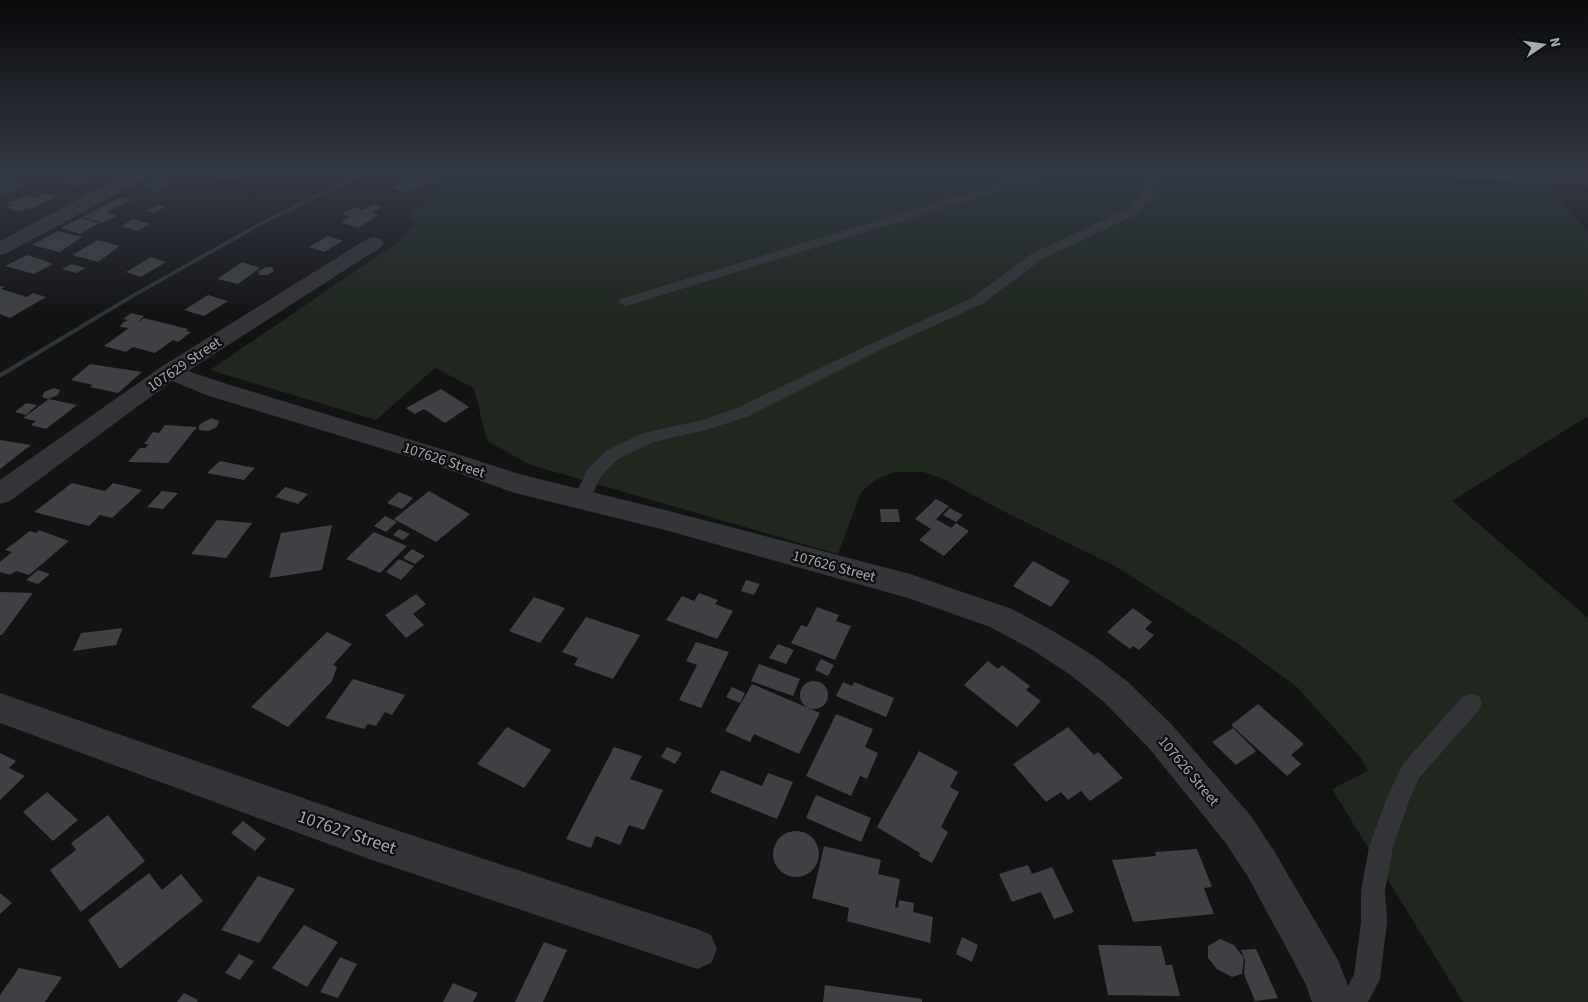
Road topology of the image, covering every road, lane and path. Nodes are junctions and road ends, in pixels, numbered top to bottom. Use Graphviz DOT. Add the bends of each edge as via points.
graph roads {
  1 [pos="49,222"];
  2 [pos="887,222"];
  3 [pos="1110,222"];
  4 [pos="374,243"];
  5 [pos="0,249"];
  6 [pos="625,302"];
  7 [pos="169,372"];
  8 [pos="0,494"];
  9 [pos="582,499"];
  10 [pos="1471,703"];
  11 [pos="0,708"];
  12 [pos="697,949"];
  13 [pos="1335,1002"];
  1 -- 5 [label="street"];
  2 -- 6 [label="lane"];
  3 -- 9 [label="lane" via="1036,257 977,301 743,412 706,425 649,437 612,455 594,473"];
  4 -- 7 [label="street, 107629 Street"];
  7 -- 8 [label="street, 107629 Street"];
  7 -- 9 [label="street, 107626 Street" via="515,483"];
  9 -- 13 [label="street, 107626 Street" via="910,586 958,602 1000,618 1083,666 1116,692 1160,736 1238,830 1300,933"];
  10 -- 13 [label="lane" via="1411,771 1398,795 1381,847 1373,891 1374,922 1367,979 1356,997"];
  11 -- 12 [label="street, 107627 Street" via="368,840"];
}
